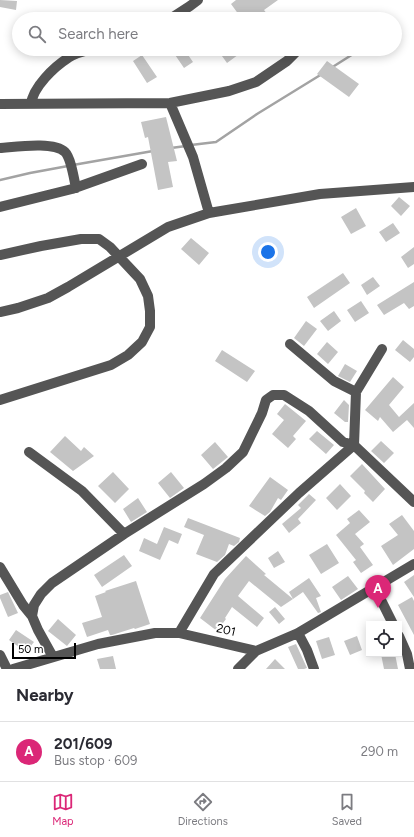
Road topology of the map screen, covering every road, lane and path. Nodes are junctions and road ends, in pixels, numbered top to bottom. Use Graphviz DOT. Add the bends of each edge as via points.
graph roads {
  1 [pos="198,0"];
  2 [pos="181,12"];
  3 [pos="71,56"];
  4 [pos="292,56"];
  5 [pos="170,103"];
  6 [pos="0,104"];
  7 [pos="31,104"];
  8 [pos="0,148"];
  9 [pos="142,164"];
  10 [pos="414,187"];
  11 [pos="76,188"];
  12 [pos="0,207"];
  13 [pos="209,213"];
  14 [pos="0,255"];
  15 [pos="118,256"];
  16 [pos="0,312"];
  17 [pos="290,344"];
  18 [pos="382,349"];
  19 [pos="356,392"];
  20 [pos="0,400"];
  21 [pos="354,445"];
  22 [pos="29,452"];
  23 [pos="414,502"];
  24 [pos="124,534"];
  25 [pos="414,564"];
  26 [pos="0,567"];
  27 [pos="375,588"];
  28 [pos="32,616"];
  29 [pos="392,621"];
  30 [pos="179,633"];
  31 [pos="298,633"];
  32 [pos="402,643"];
  33 [pos="256,651"];
  34 [pos="0,655"];
  35 [pos="53,657"];
  36 [pos="7,669"];
  37 [pos="14,669"];
  38 [pos="238,669"];
  39 [pos="314,669"];
  40 [pos="410,669"];
  1 -- 2 [label="street"];
  3 -- 7 [label="street" via="51,71 36,90"];
  4 -- 5 [label="street" via="256,82 229,91"];
  5 -- 7 [label="street"];
  5 -- 13 [label="street" via="193,157"];
  6 -- 7 [label="street"];
  8 -- 11 [label="street" via="59,148 65,152 68,159"];
  9 -- 11 [label="street"];
  10 -- 13 [label="street" via="320,194"];
  11 -- 12 [label="street"];
  13 -- 15 [label="street" via="168,227"];
  14 -- 15 [label="street" via="81,239 99,239"];
  15 -- 16 [label="street" via="48,298"];
  15 -- 20 [label="street" via="140,280 148,296 150,327 142,342 128,356 112,365"];
  17 -- 19 [label="street" via="334,381"];
  18 -- 19 [label="street"];
  19 -- 21 [label="street"];
  21 -- 23 [label="street"];
  21 -- 24 [label="street" via="343,442 309,411 284,395 273,395 266,400 262,414 243,452 226,468"];
  21 -- 30 [label="street" via="214,574"];
  22 -- 24 [label="street" via="82,491"];
  24 -- 28 [label="street" via="52,583 34,605"];
  25 -- 27 [label="street"];
  26 -- 28 [label="street" via="23,606"];
  27 -- 29 [label="street"];
  27 -- 31 [label="street"];
  28 -- 35 [label="street"];
  30 -- 33 [label="street, 201"];
  30 -- 35 [label="street, 201" via="155,633 98,644"];
  31 -- 33 [label="street"];
  31 -- 39 [label="street"];
  32 -- 40 [label="street"];
  33 -- 38 [label="street"];
  34 -- 36 [label="street"];
  35 -- 37 [label="street, 201"];
}
